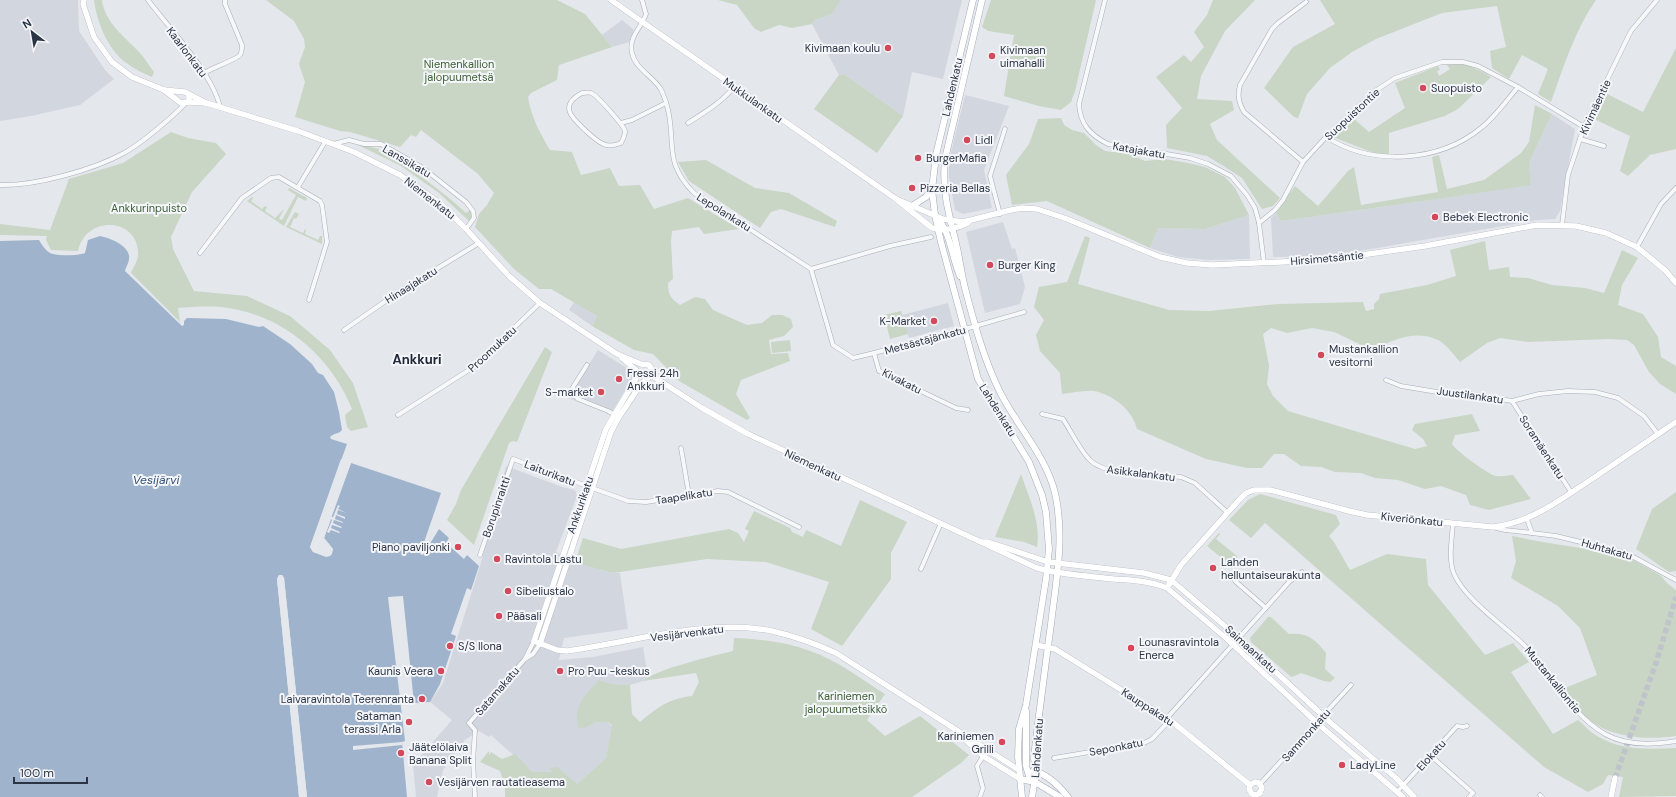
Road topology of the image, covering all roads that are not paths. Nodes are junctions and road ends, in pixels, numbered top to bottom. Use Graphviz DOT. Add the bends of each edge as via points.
graph roads {
  1 [pos="85,0"];
  2 [pos="148,0"];
  3 [pos="225,0"];
  4 [pos="610,0"];
  5 [pos="642,0"];
  6 [pos="973,0"];
  7 [pos="982,0"];
  8 [pos="1105,0"];
  9 [pos="1657,0"];
  10 [pos="1306,2"];
  11 [pos="642,22"];
  12 [pos="204,72"];
  13 [pos="734,87"];
  14 [pos="1518,87"];
  15 [pos="164,90"];
  16 [pos="182,92"];
  17 [pos="189,95"];
  18 [pos="178,101"];
  19 [pos="186,103"];
  20 [pos="206,103"];
  21 [pos="666,103"];
  22 [pos="220,107"];
  23 [pos="175,113"];
  24 [pos="621,123"];
  25 [pos="688,123"];
  26 [pos="1584,127"];
  27 [pos="1005,129"];
  28 [pos="1326,137"];
  29 [pos="1580,139"];
  30 [pos="325,142"];
  31 [pos="331,144"];
  32 [pos="1604,146"];
  33 [pos="1303,162"];
  34 [pos="0,185"];
  35 [pos="298,187"];
  36 [pos="1676,188"];
  37 [pos="932,190"];
  38 [pos="896,199"];
  39 [pos="912,206"];
  40 [pos="1000,214"];
  41 [pos="934,215"];
  42 [pos="950,221"];
  43 [pos="970,222"];
  44 [pos="1260,222"];
  45 [pos="1562,225"];
  46 [pos="945,228"];
  47 [pos="952,228"];
  48 [pos="466,229"];
  49 [pos="938,230"];
  50 [pos="931,237"];
  51 [pos="479,243"];
  52 [pos="1637,247"];
  53 [pos="200,253"];
  54 [pos="1264,263"];
  55 [pos="812,269"];
  56 [pos="1676,283"];
  57 [pos="965,288"];
  58 [pos="309,300"];
  59 [pos="540,303"];
  60 [pos="1024,312"];
  61 [pos="976,326"];
  62 [pos="344,330"];
  63 [pos="965,330"];
  64 [pos="874,353"];
  65 [pos="617,354"];
  66 [pos="641,364"];
  67 [pos="587,365"];
  68 [pos="637,373"];
  69 [pos="651,375"];
  70 [pos="645,379"];
  71 [pos="1386,380"];
  72 [pos="1512,401"];
  73 [pos="968,410"];
  74 [pos="1042,414"];
  75 [pos="398,415"];
  76 [pos="616,416"];
  77 [pos="1676,422"];
  78 [pos="1658,434"];
  79 [pos="681,448"];
  80 [pos="513,459"];
  81 [pos="589,488"];
  82 [pos="1571,492"];
  83 [pos="689,495"];
  84 [pos="1228,513"];
  85 [pos="1527,519"];
  86 [pos="941,523"];
  87 [pos="1453,523"];
  88 [pos="800,527"];
  89 [pos="1493,527"];
  90 [pos="1532,533"];
  91 [pos="980,542"];
  92 [pos="480,555"];
  93 [pos="1048,562"];
  94 [pos="1058,563"];
  95 [pos="921,569"];
  96 [pos="1047,571"];
  97 [pos="1057,572"];
  98 [pos="1302,572"];
  99 [pos="1171,580"];
  100 [pos="1235,580"];
  101 [pos="1676,580"];
  102 [pos="1167,588"];
  103 [pos="1266,608"];
  104 [pos="1239,638"];
  105 [pos="537,643"];
  106 [pos="1036,645"];
  107 [pos="1233,645"];
  108 [pos="1048,647"];
  109 [pos="1351,685"];
  110 [pos="1026,705"];
  111 [pos="1324,716"];
  112 [pos="1169,719"];
  113 [pos="1317,723"];
  114 [pos="1466,726"];
  115 [pos="959,733"];
  116 [pos="1676,741"];
  117 [pos="987,750"];
  118 [pos="1430,755"];
  119 [pos="983,756"];
  120 [pos="1054,758"];
  121 [pos="1019,770"];
  122 [pos="1027,771"];
  123 [pos="1036,772"];
  124 [pos="1615,778"];
  125 [pos="1020,779"];
  126 [pos="1035,782"];
  127 [pos="1260,784"];
  128 [pos="1250,785"];
  129 [pos="1403,786"];
  130 [pos="1397,792"];
  131 [pos="1260,793"];
  132 [pos="1251,795"];
  133 [pos="475,797"];
  134 [pos="980,797"];
  135 [pos="1022,797"];
  136 [pos="1032,797"];
  137 [pos="1060,797"];
  138 [pos="1068,797"];
  139 [pos="1265,797"];
  140 [pos="1403,797"];
  141 [pos="1414,797"];
  142 [pos="1469,797"];
  143 [pos="1612,797"];
  1 -- 15 [label="street" via="86,14 94,37 112,62 132,77"];
  2 -- 12 [label="street, Kaarlonkatu"];
  3 -- 12 [label="street" via="242,50 236,59"];
  4 -- 11 [label="street, Mukkulankatu"];
  5 -- 11 [label="street" via="646,14"];
  6 -- 37 [label="main road, Lahdenkatu" via="936,155"];
  7 -- 42 [label="main road, Lahdenkatu" via="945,159 944,186"];
  8 -- 44 [label="street, Katajakatu" via="1078,104 1079,114 1087,130 1098,140 1108,144 1190,158 1226,172 1247,195"];
  9 -- 26 [label="street, Kivimäentie" via="1631,31"];
  10 -- 33 [label="street" via="1272,29 1238,93 1239,104 1244,112"];
  11 -- 13 [label="street, Mukkulankatu"];
  11 -- 21 [label="street, Lepolankatu" via="634,37 632,54 639,67 661,89"];
  12 -- 22 [label="street, Kaarlonkatu"];
  13 -- 25 [label="street" via="712,108"];
  13 -- 38 [label="street, Mukkulankatu"];
  14 -- 26 [label="street, Suopuistontie"];
  14 -- 28 [label="street" via="1482,128 1453,146 1434,151 1394,158 1376,156 1338,145"];
  14 -- 28 [label="street, Suopuistontie" via="1478,66 1463,62 1442,62 1395,78 1375,90"];
  15 -- 16 [label="street"];
  15 -- 18 [label="street"];
  16 -- 17 [label="street, Niemenkatu"];
  16 -- 18 [label="street" via="178,94"];
  17 -- 19 [label="street"];
  17 -- 20 [label="street, Niemenkatu"];
  18 -- 19 [label="street, Niemenkatu"];
  18 -- 23 [label="street"];
  19 -- 20 [label="street, Niemenkatu"];
  19 -- 23 [label="street"];
  20 -- 22 [label="street, Niemenkatu"];
  21 -- 24 [label="street"];
  21 -- 55 [label="street, Lepolankatu" via="670,121 671,154 678,174 685,184"];
  22 -- 30 [label="street, Niemenkatu"];
  23 -- 34 [label="street" via="131,149 110,159 57,178"];
  24 -- 24 [label="street" via="591,93 576,96 569,107 568,112 577,123 600,143 608,146 621,143 625,131"];
  26 -- 29 [label="street, Kivimäentie"];
  27 -- 40 [label="street" via="990,176"];
  28 -- 33 [label="street, Suopuistontie"];
  29 -- 32 [label="street"];
  29 -- 45 [label="street, Kivimäentie" via="1568,175"];
  30 -- 31 [label="street, Niemenkatu"];
  30 -- 35 [label="street"];
  31 -- 48 [label="street, Niemenkatu" via="400,175 441,204"];
  31 -- 48 [label="street, Lanssikatu" via="349,140 364,144 381,144 423,168 466,202 473,211 474,218"];
  33 -- 44 [label="street, Suopuistontie" via="1283,200"];
  35 -- 53 [label="street" via="279,177 271,178 242,198"];
  35 -- 58 [label="street" via="320,201 327,236"];
  36 -- 52 [label="street" via="1661,204"];
  37 -- 39 [label="main road"];
  37 -- 41 [label="main road, Lahdenkatu"];
  38 -- 39 [label="street, Mukkulankatu"];
  38 -- 49 [label="street, Mukkulankatu"];
  39 -- 41 [label="street, Mukkulankatu"];
  40 -- 43 [label="street, Hirsimetsäntie"];
  40 -- 54 [label="street, Hirsimetsäntie" via="1022,208 1037,209 1160,257 1187,263"];
  41 -- 42 [label="street, Mukkulankatu"];
  41 -- 46 [label="main road"];
  41 -- 49 [label="main road, Lahdenkatu"];
  42 -- 43 [label="street, Hirsimetsäntie"];
  42 -- 47 [label="main road, Lahdenkatu"];
  43 -- 47 [label="street, Hirsimetsäntie"];
  44 -- 54 [label="street, Katajakatu"];
  45 -- 52 [label="street, Hirsimetsäntie" via="1606,233"];
  45 -- 54 [label="street, Hirsimetsäntie" via="1537,225 1425,246 1326,260"];
  46 -- 47 [label="street, Hirsimetsäntie"];
  46 -- 49 [label="street, Hirsimetsäntie"];
  46 -- 57 [label="main road, Lahdenkatu"];
  47 -- 57 [label="main road, Lahdenkatu"];
  48 -- 51 [label="street, Niemenkatu"];
  49 -- 63 [label="main road, Lahdenkatu"];
  50 -- 55 [label="street"];
  51 -- 59 [label="street, Niemenkatu" via="508,275"];
  51 -- 62 [label="street, Hinaajakatu" via="397,293"];
  52 -- 56 [label="street, Hirsimetsäntie" via="1665,270"];
  55 -- 64 [label="street" via="834,345 853,358"];
  57 -- 61 [label="main road, Lahdenkatu"];
  59 -- 65 [label="street, Niemenkatu"];
  59 -- 75 [label="street, Proomukatu" via="472,368"];
  60 -- 61 [label="street, Metsästäjänkatu"];
  61 -- 63 [label="street, Metsästäjänkatu"];
  61 -- 94 [label="main road, Lahdenkatu" via="989,368 1000,392 1049,476 1060,531"];
  63 -- 64 [label="street, Metsästäjänkatu"];
  63 -- 93 [label="main road, Lahdenkatu" via="978,379 1029,462 1036,479 1046,512"];
  64 -- 73 [label="street, Kivakatu" via="879,371 956,408"];
  65 -- 66 [label="street, Niemenkatu"];
  65 -- 68 [label="street, Niemenkatu"];
  66 -- 68 [label="street"];
  66 -- 69 [label="street" via="650,366"];
  67 -- 76 [label="street" via="573,387 575,396"];
  68 -- 70 [label="street" via="640,378"];
  68 -- 76 [label="street, Ankkurikatu"];
  69 -- 70 [label="street"];
  69 -- 86 [label="street, Niemenkatu" via="748,434"];
  70 -- 76 [label="street, Ankkurikatu"];
  71 -- 72 [label="street, Juustilankatu" via="1401,386"];
  72 -- 78 [label="street, Juustilankatu" via="1539,394 1595,392 1618,398 1644,416"];
  72 -- 82 [label="street, Soramäenkatu"];
  74 -- 84 [label="street, Asikkalankatu" via="1063,419 1089,460 1098,467 1110,471 1188,479"];
  76 -- 81 [label="street, Ankkurikatu" via="606,429"];
  77 -- 78 [label="street, Kiveriönkatu"];
  78 -- 82 [label="street, Kiveriönkatu"];
  79 -- 83 [label="street"];
  80 -- 81 [label="street, Laiturikatu"];
  80 -- 92 [label="street, Borupinraitti"];
  81 -- 83 [label="street, Taapelikatu" via="636,502"];
  81 -- 105 [label="street, Ankkurikatu" via="561,559"];
  82 -- 85 [label="street, Kiveriönkatu"];
  83 -- 88 [label="street, Taapelikatu" via="728,492"];
  84 -- 87 [label="street, Kiveriönkatu" via="1246,493 1260,488 1367,515"];
  84 -- 99 [label="street, Kiveriönkatu" via="1181,565"];
  85 -- 89 [label="street, Kiveriönkatu"];
  85 -- 90 [label="street"];
  86 -- 91 [label="street, Niemenkatu"];
  86 -- 95 [label="street"];
  87 -- 89 [label="street, Kiveriönkatu"];
  87 -- 116 [label="street, Mustankalliontie" via="1451,563 1458,582 1540,662 1575,710 1590,725 1606,735 1623,741 1642,744"];
  89 -- 90 [label="street, Huhtakatu"];
  90 -- 101 [label="street, Huhtakatu" via="1556,536 1626,553"];
  91 -- 93 [label="street, Niemenkatu" via="988,542"];
  91 -- 96 [label="street, Niemenkatu"];
  93 -- 94 [label="street, Niemenkatu"];
  93 -- 96 [label="main road, Lahdenkatu"];
  94 -- 97 [label="main road, Lahdenkatu"];
  94 -- 99 [label="street, Saimaankatu" via="1144,573"];
  96 -- 97 [label="street, Saimaankatu"];
  96 -- 106 [label="main road, Lahdenkatu"];
  97 -- 102 [label="street, Saimaankatu" via="1141,581"];
  97 -- 108 [label="main road, Lahdenkatu"];
  98 -- 103 [label="street, Seponkatu" via="1289,582"];
  99 -- 102 [label="street, Kiveriönkatu"];
  99 -- 104 [label="street, Saimaankatu"];
  100 -- 103 [label="street"];
  102 -- 107 [label="street, Saimaankatu"];
  103 -- 104 [label="street, Seponkatu"];
  104 -- 107 [label="street, Seponkatu"];
  104 -- 111 [label="street, Saimaankatu"];
  105 -- 115 [label="street, Vesijärvenkatu" via="567,651 702,629 772,631 836,653"];
  105 -- 133 [label="street, Satamakatu" via="469,723 475,730"];
  106 -- 108 [label="street, Kauppakatu"];
  106 -- 110 [label="main road, Lahdenkatu"];
  107 -- 112 [label="street, Seponkatu"];
  107 -- 113 [label="street, Saimaankatu"];
  108 -- 112 [label="street, Kauppakatu" via="1062,653"];
  108 -- 123 [label="main road, Lahdenkatu" via="1034,758"];
  109 -- 111 [label="street, Sammonkatu"];
  110 -- 121 [label="main road, Lahdenkatu" via="1020,729"];
  110 -- 122 [label="main road"];
  111 -- 113 [label="street, Sammonkatu"];
  111 -- 129 [label="street, Saimaankatu"];
  112 -- 120 [label="street, Seponkatu" via="1152,739 1144,743"];
  112 -- 128 [label="street, Kauppakatu"];
  113 -- 127 [label="street, Sammonkatu"];
  113 -- 130 [label="street, Saimaankatu"];
  114 -- 118 [label="street, Elokatu" via="1457,726"];
  115 -- 117 [label="street, Vesijärvenkatu"];
  115 -- 119 [label="street, Vesijärvenkatu"];
  117 -- 119 [label="street"];
  117 -- 121 [label="street, Vesijärvenkatu"];
  118 -- 129 [label="street, Elokatu"];
  118 -- 142 [label="street" via="1473,793"];
  119 -- 125 [label="street, Vesijärvenkatu"];
  119 -- 134 [label="street" via="977,766 983,788"];
  121 -- 122 [label="main road, Vesijärvenkatu"];
  121 -- 125 [label="main road, Lahdenkatu"];
  122 -- 123 [label="main road, Vesijärvenkatu"];
  122 -- 126 [label="main road"];
  123 -- 126 [label="main road, Lahdenkatu"];
  123 -- 138 [label="main road, Vesijärvenkatu" via="1051,780"];
  124 -- 143 [label="street"];
  125 -- 126 [label="main road, Vesijärvenkatu"];
  125 -- 135 [label="main road, Lahdenkatu"];
  126 -- 136 [label="main road, Lahdenkatu"];
  126 -- 137 [label="main road, Vesijärvenkatu"];
  127 -- 128 [label="street" via="1255,782"];
  127 -- 131 [label="street"];
  128 -- 132 [label="street"];
  129 -- 130 [label="street, Elokatu"];
  129 -- 141 [label="street, Saimaankatu"];
  130 -- 140 [label="street, Saimaankatu"];
  131 -- 132 [label="street"];
  131 -- 139 [label="street"];
}
